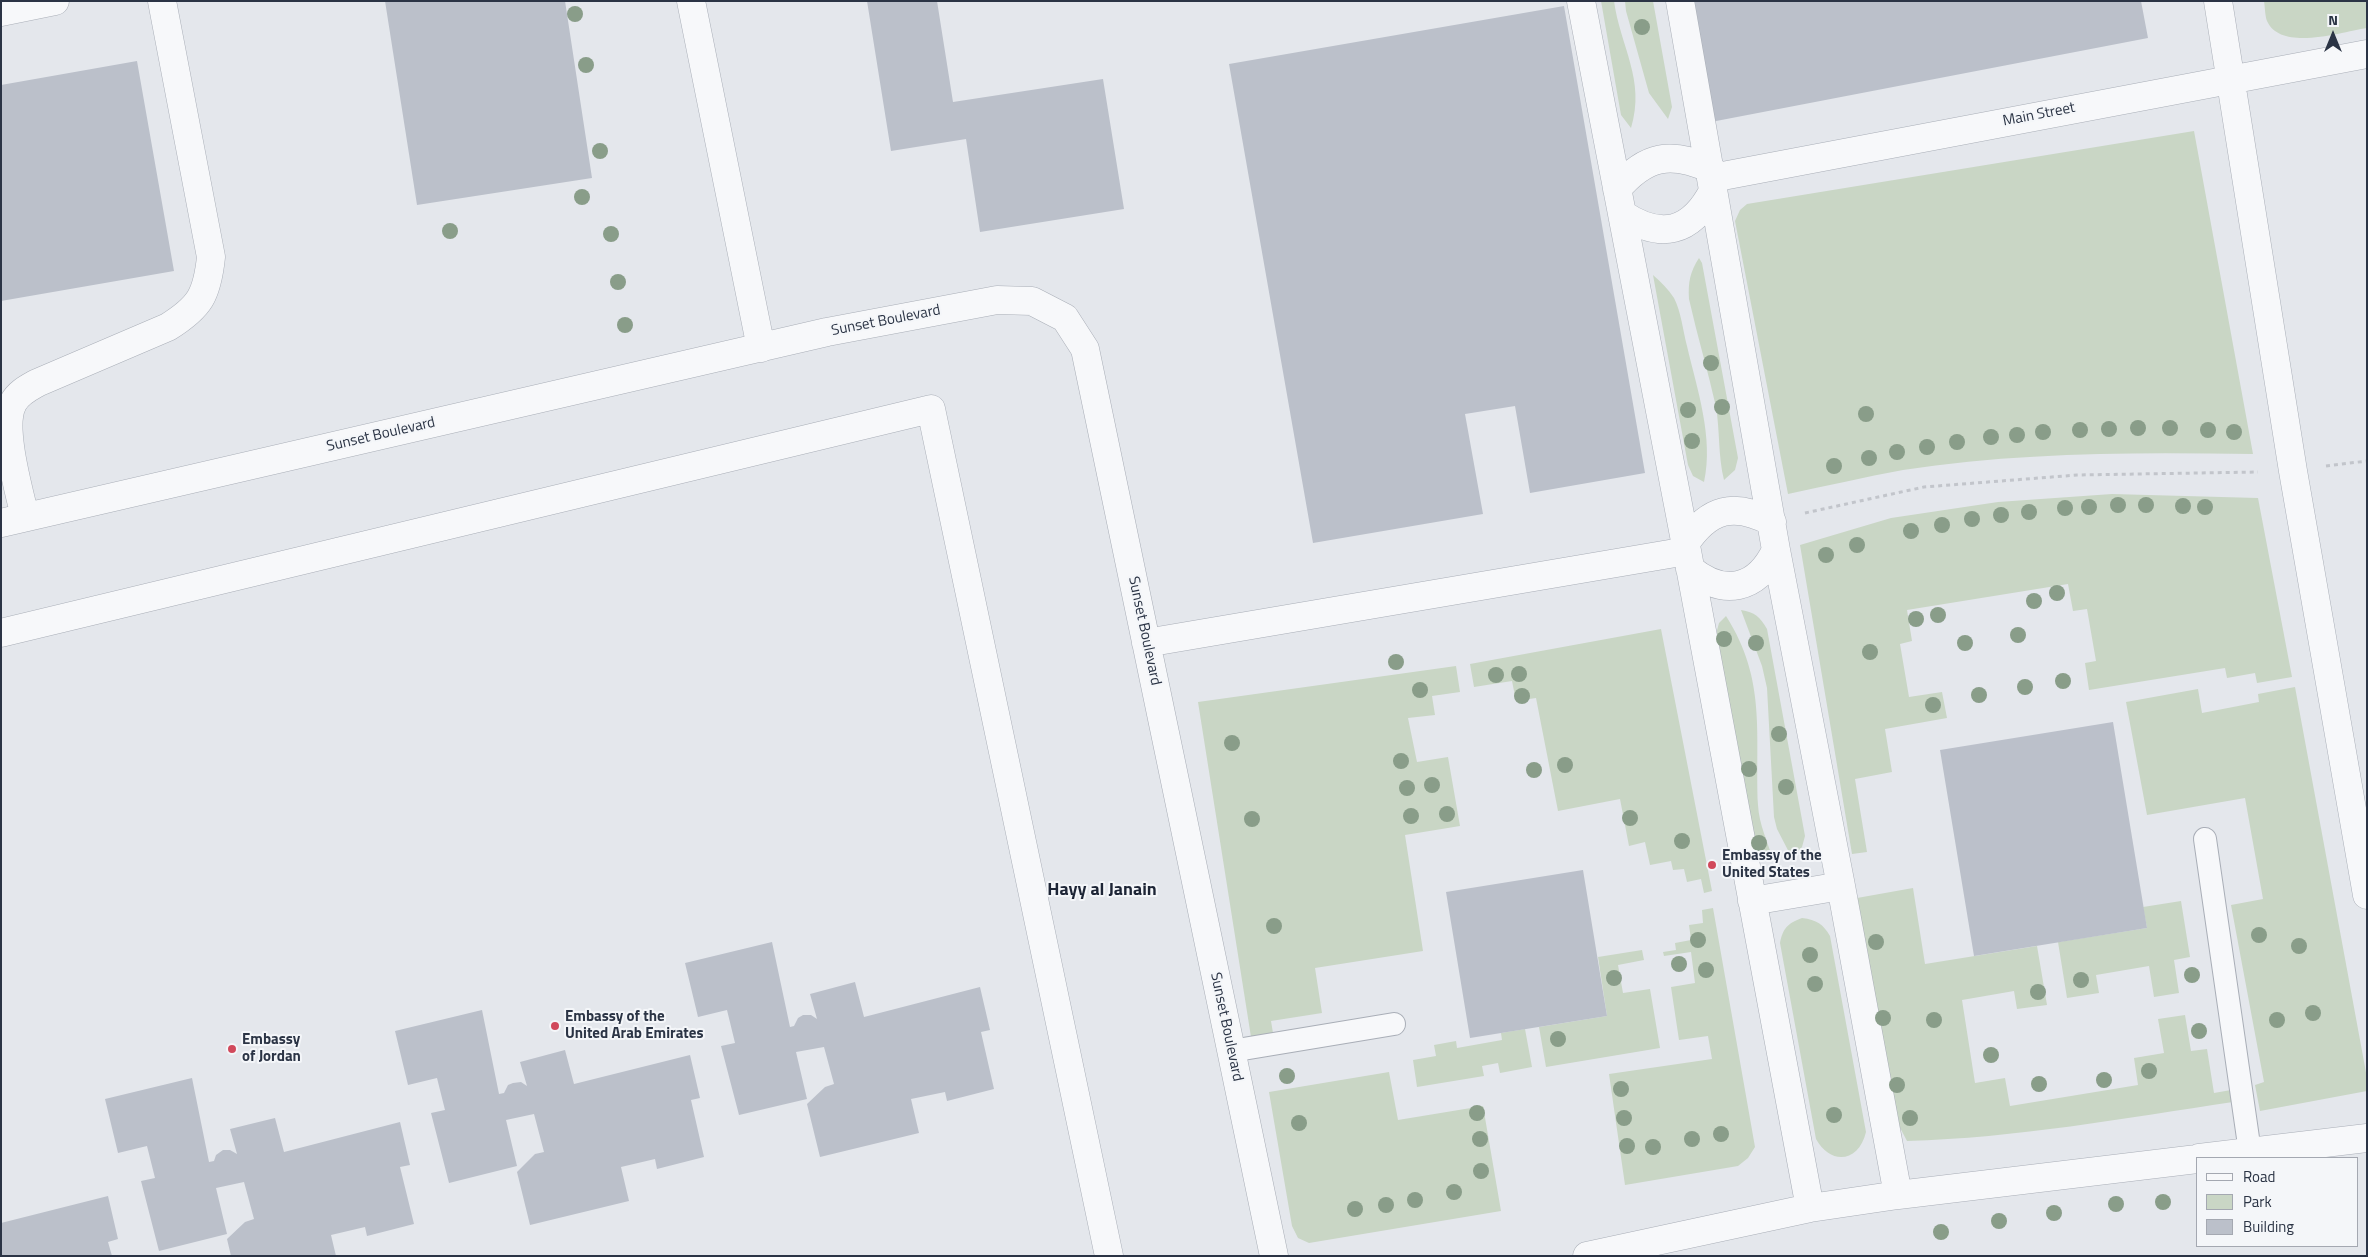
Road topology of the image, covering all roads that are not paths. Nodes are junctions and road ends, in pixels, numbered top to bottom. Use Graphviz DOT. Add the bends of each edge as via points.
graph roads {
  1 [pos="162,1"];
  2 [pos="691,1"];
  3 [pos="1580,1"];
  4 [pos="1680,1"];
  5 [pos="2218,1"];
  6 [pos="49,2"];
  7 [pos="1,12"];
  8 [pos="2367,54"];
  9 [pos="2229,78"];
  10 [pos="1712,179"];
  11 [pos="1620,201"];
  12 [pos="761,348"];
  13 [pos="13,520"];
  14 [pos="1774,535"];
  15 [pos="1688,555"];
  16 [pos="1,633"];
  17 [pos="1146,643"];
  18 [pos="2205,838"];
  19 [pos="1841,886"];
  20 [pos="2367,895"];
  21 [pos="1752,902"];
  22 [pos="1394,1024"];
  23 [pos="1231,1051"];
  24 [pos="2367,1138"];
  25 [pos="2250,1152"];
  26 [pos="2207,1157"];
  27 [pos="2196,1158"];
  28 [pos="1898,1195"];
  29 [pos="1810,1208"];
  30 [pos="1109,1256"];
  31 [pos="1274,1256"];
  32 [pos="1587,1256"];
  1 -- 13 [label="street" via="211,257 209,281 200,300 188,314 168,327 37,383 13,402 7,419"];
  2 -- 12 [label="street"];
  3 -- 11 [label="street"];
  4 -- 10 [label="street"];
  5 -- 9 [label="street"];
  6 -- 7 [label="street"];
  8 -- 9 [label="street, Main Street"];
  9 -- 10 [label="street, Main Street"];
  9 -- 20 [label="street"];
  10 -- 11 [label="street" via="1692,161 1670,157 1649,162 1630,173"];
  10 -- 11 [label="street" via="1705,206 1692,220 1674,229 1655,230 1636,224"];
  10 -- 14 [label="street"];
  11 -- 15 [label="street"];
  12 -- 13 [label="street, Sunset Boulevard"];
  12 -- 17 [label="street, Sunset Boulevard" via="827,332 997,300 1032,301 1065,318 1085,349"];
  14 -- 15 [label="street" via="1754,512 1727,511 1714,515 1697,527"];
  14 -- 15 [label="street" via="1768,566 1755,578 1739,585 1721,586 1704,580"];
  14 -- 19 [label="street"];
  15 -- 17 [label="street"];
  15 -- 21 [label="street"];
  16 -- 30 [label="street" via="931,409"];
  17 -- 23 [label="street, Sunset Boulevard"];
  18 -- 25 [label="lane"];
  19 -- 21 [label="street"];
  19 -- 28 [label="street"];
  21 -- 29 [label="street"];
  22 -- 23 [label="lane"];
  23 -- 31 [label="street, Sunset Boulevard"];
  24 -- 25 [label="street"];
  25 -- 26 [label="street"];
  27 -- 28 [label="street"];
  28 -- 29 [label="street"];
  29 -- 32 [label="street"];
}
